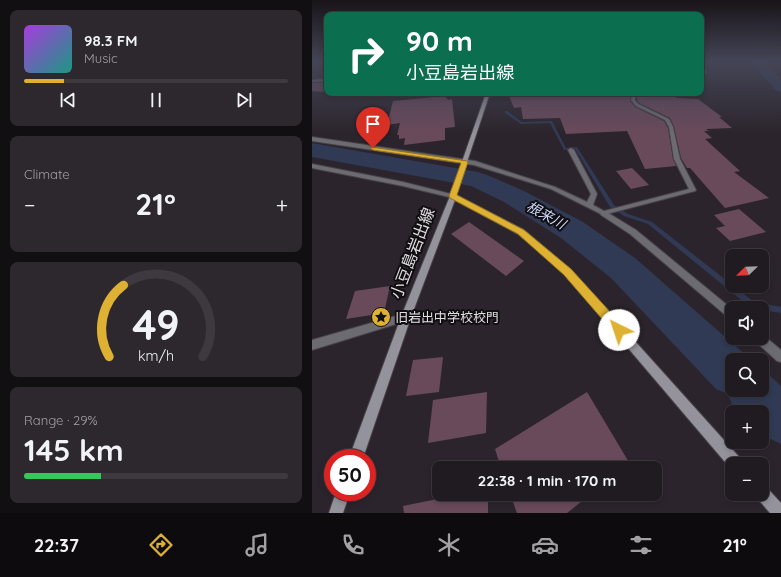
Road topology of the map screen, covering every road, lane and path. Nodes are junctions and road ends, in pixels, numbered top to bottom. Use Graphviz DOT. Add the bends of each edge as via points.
graph roads {
  1 [pos="487,96"];
  2 [pos="634,96"];
  3 [pos="312,139"];
  4 [pos="571,150"];
  5 [pos="464,164"];
  6 [pos="312,166"];
  7 [pos="454,192"];
  8 [pos="589,206"];
  9 [pos="603,213"];
  10 [pos="725,309"];
  11 [pos="406,318"];
  12 [pos="312,345"];
  13 [pos="768,345"];
  14 [pos="781,356"];
  15 [pos="359,449"];
  16 [pos="730,457"];
  17 [pos="340,501"];
  18 [pos="769,501"];
  19 [pos="336,513"];
  20 [pos="780,513"];
  1 -- 5 [label="main road, 小豆島岩出線"];
  2 -- 9 [label="street" via="637,105 667,119 677,159 693,190"];
  3 -- 5 [label="street"];
  4 -- 8 [label="street" via="594,194"];
  5 -- 7 [label="main road, 小豆島岩出線"];
  5 -- 8 [label="street" via="475,163 553,188"];
  6 -- 7 [label="street"];
  7 -- 11 [label="main road, 小豆島岩出線"];
  7 -- 16 [label="main road" via="521,232 568,272"];
  8 -- 9 [label="street"];
  9 -- 10 [label="street" via="633,232"];
  11 -- 12 [label="street"];
  11 -- 15 [label="main road, 小豆島岩出線"];
  13 -- 14 [label="street"];
  17 -- 19 [label="main road"];
  18 -- 20 [label="main road"];
}
